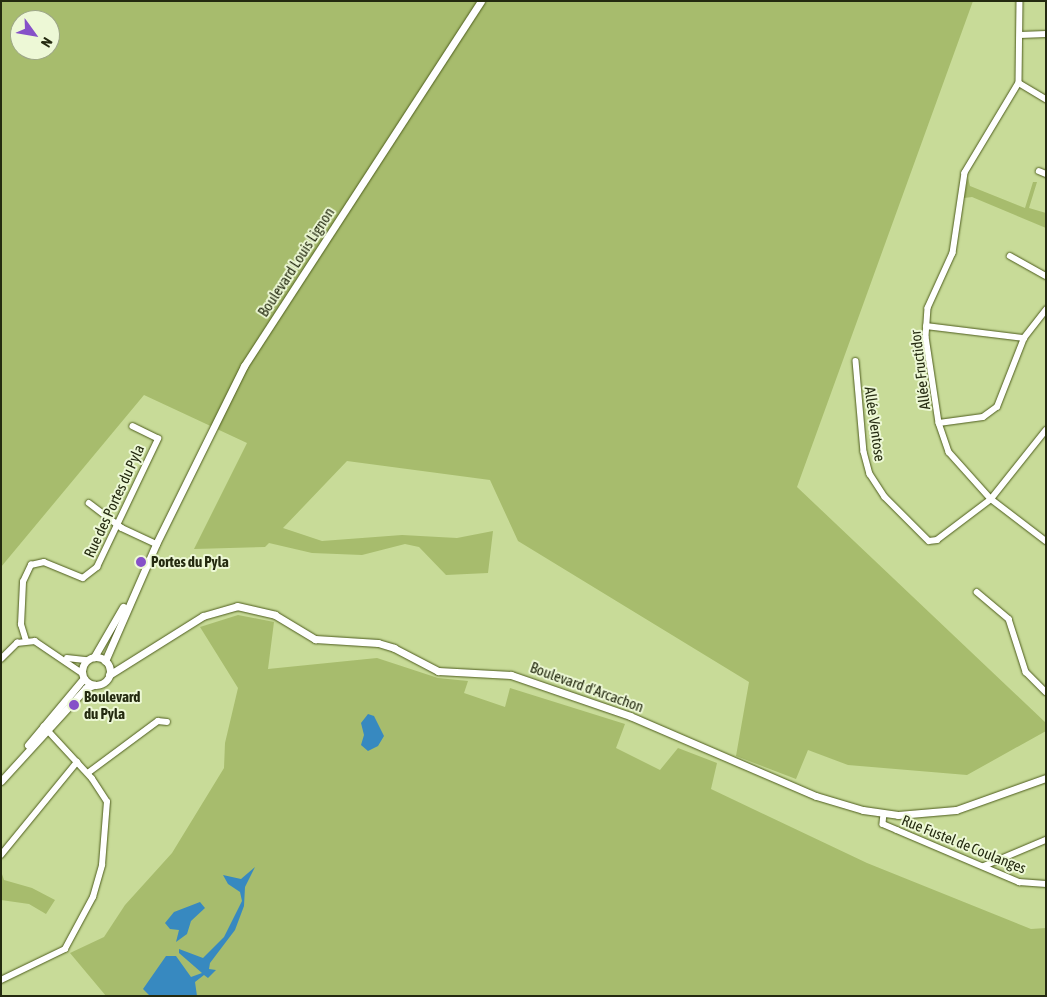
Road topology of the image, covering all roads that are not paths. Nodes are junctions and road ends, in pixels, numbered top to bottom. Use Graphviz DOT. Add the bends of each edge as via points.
graph roads {
  1 [pos="481,1"];
  2 [pos="1020,1"];
  3 [pos="1046,34"];
  4 [pos="1020,35"];
  5 [pos="1019,82"];
  6 [pos="1046,99"];
  7 [pos="1039,171"];
  8 [pos="1046,174"];
  9 [pos="1010,256"];
  10 [pos="1046,276"];
  11 [pos="1046,310"];
  12 [pos="926,326"];
  13 [pos="1024,338"];
  14 [pos="856,361"];
  15 [pos="939,423"];
  16 [pos="133,426"];
  17 [pos="1046,430"];
  18 [pos="991,499"];
  19 [pos="89,503"];
  20 [pos="117,525"];
  21 [pos="1046,541"];
  22 [pos="155,547"];
  23 [pos="977,592"];
  24 [pos="26,642"];
  25 [pos="60,656"];
  26 [pos="1,659"];
  27 [pos="91,659"];
  28 [pos="106,662"];
  29 [pos="127,665"];
  30 [pos="109,675"];
  31 [pos="83,676"];
  32 [pos="94,685"];
  33 [pos="1046,692"];
  34 [pos="167,722"];
  35 [pos="46,728"];
  36 [pos="77,762"];
  37 [pos="88,773"];
  38 [pos="1046,778"];
  39 [pos="1,780"];
  40 [pos="884,814"];
  41 [pos="1046,840"];
  42 [pos="1,855"];
  43 [pos="984,866"];
  44 [pos="1046,884"];
  45 [pos="1,980"];
  1 -- 22 [label="main road, Boulevard Louis Lignon" via="244,366"];
  2 -- 4 [label="street, Allée Fructidor"];
  3 -- 4 [label="street"];
  4 -- 5 [label="street, Allée Fructidor"];
  5 -- 6 [label="street"];
  5 -- 12 [label="street, Allée Fructidor" via="965,173 952,253 928,308"];
  7 -- 8 [label="street"];
  9 -- 10 [label="street"];
  11 -- 13 [label="street"];
  12 -- 13 [label="street"];
  12 -- 15 [label="street, Allée Fructidor"];
  13 -- 15 [label="street" via="997,407 983,417"];
  14 -- 18 [label="street, Allée Ventose" via="866,463 885,497 929,541 937,540"];
  15 -- 18 [label="street, Allée Fructidor" via="949,452"];
  16 -- 20 [label="street, Rue des Portes du Pyla" via="158,439"];
  17 -- 18 [label="street"];
  18 -- 21 [label="street, Allée Fructidor"];
  19 -- 20 [label="street"];
  20 -- 22 [label="street"];
  20 -- 24 [label="street, Rue des Portes du Pyla" via="97,567 86,578 76,577 44,562 30,567 23,582 21,625"];
  22 -- 27 [label="main road"];
  22 -- 28 [label="main road"];
  23 -- 33 [label="street" via="1009,620 1026,672"];
  24 -- 25 [label="street" via="40,643"];
  24 -- 26 [label="street" via="17,643"];
  25 -- 27 [label="street"];
  25 -- 31 [label="street"];
  27 -- 28 [label="main road"];
  27 -- 31 [label="main road"];
  28 -- 29 [label="main road"];
  28 -- 30 [label="main road"];
  29 -- 30 [label="main road, Boulevard d'Arcachon"];
  29 -- 40 [label="main road, Boulevard d'Arcachon" via="202,616 237,606 256,609 275,615 314,638 378,643 438,671 490,671 543,686 630,716 816,796"];
  30 -- 32 [label="main road" via="102,684"];
  31 -- 32 [label="main road"];
  31 -- 35 [label="main road"];
  32 -- 35 [label="main road" via="86,688"];
  34 -- 37 [label="street" via="158,721"];
  35 -- 36 [label="street"];
  35 -- 39 [label="main road"];
  36 -- 37 [label="street"];
  36 -- 42 [label="street"];
  37 -- 45 [label="street" via="108,807 102,865 93,897 65,949"];
  38 -- 40 [label="main road, Boulevard d'Arcachon" via="956,810"];
  40 -- 43 [label="street, Rue Fustel de Coulanges" via="883,824"];
  41 -- 43 [label="street"];
  43 -- 44 [label="street, Rue Fustel de Coulanges" via="1019,882"];
}
